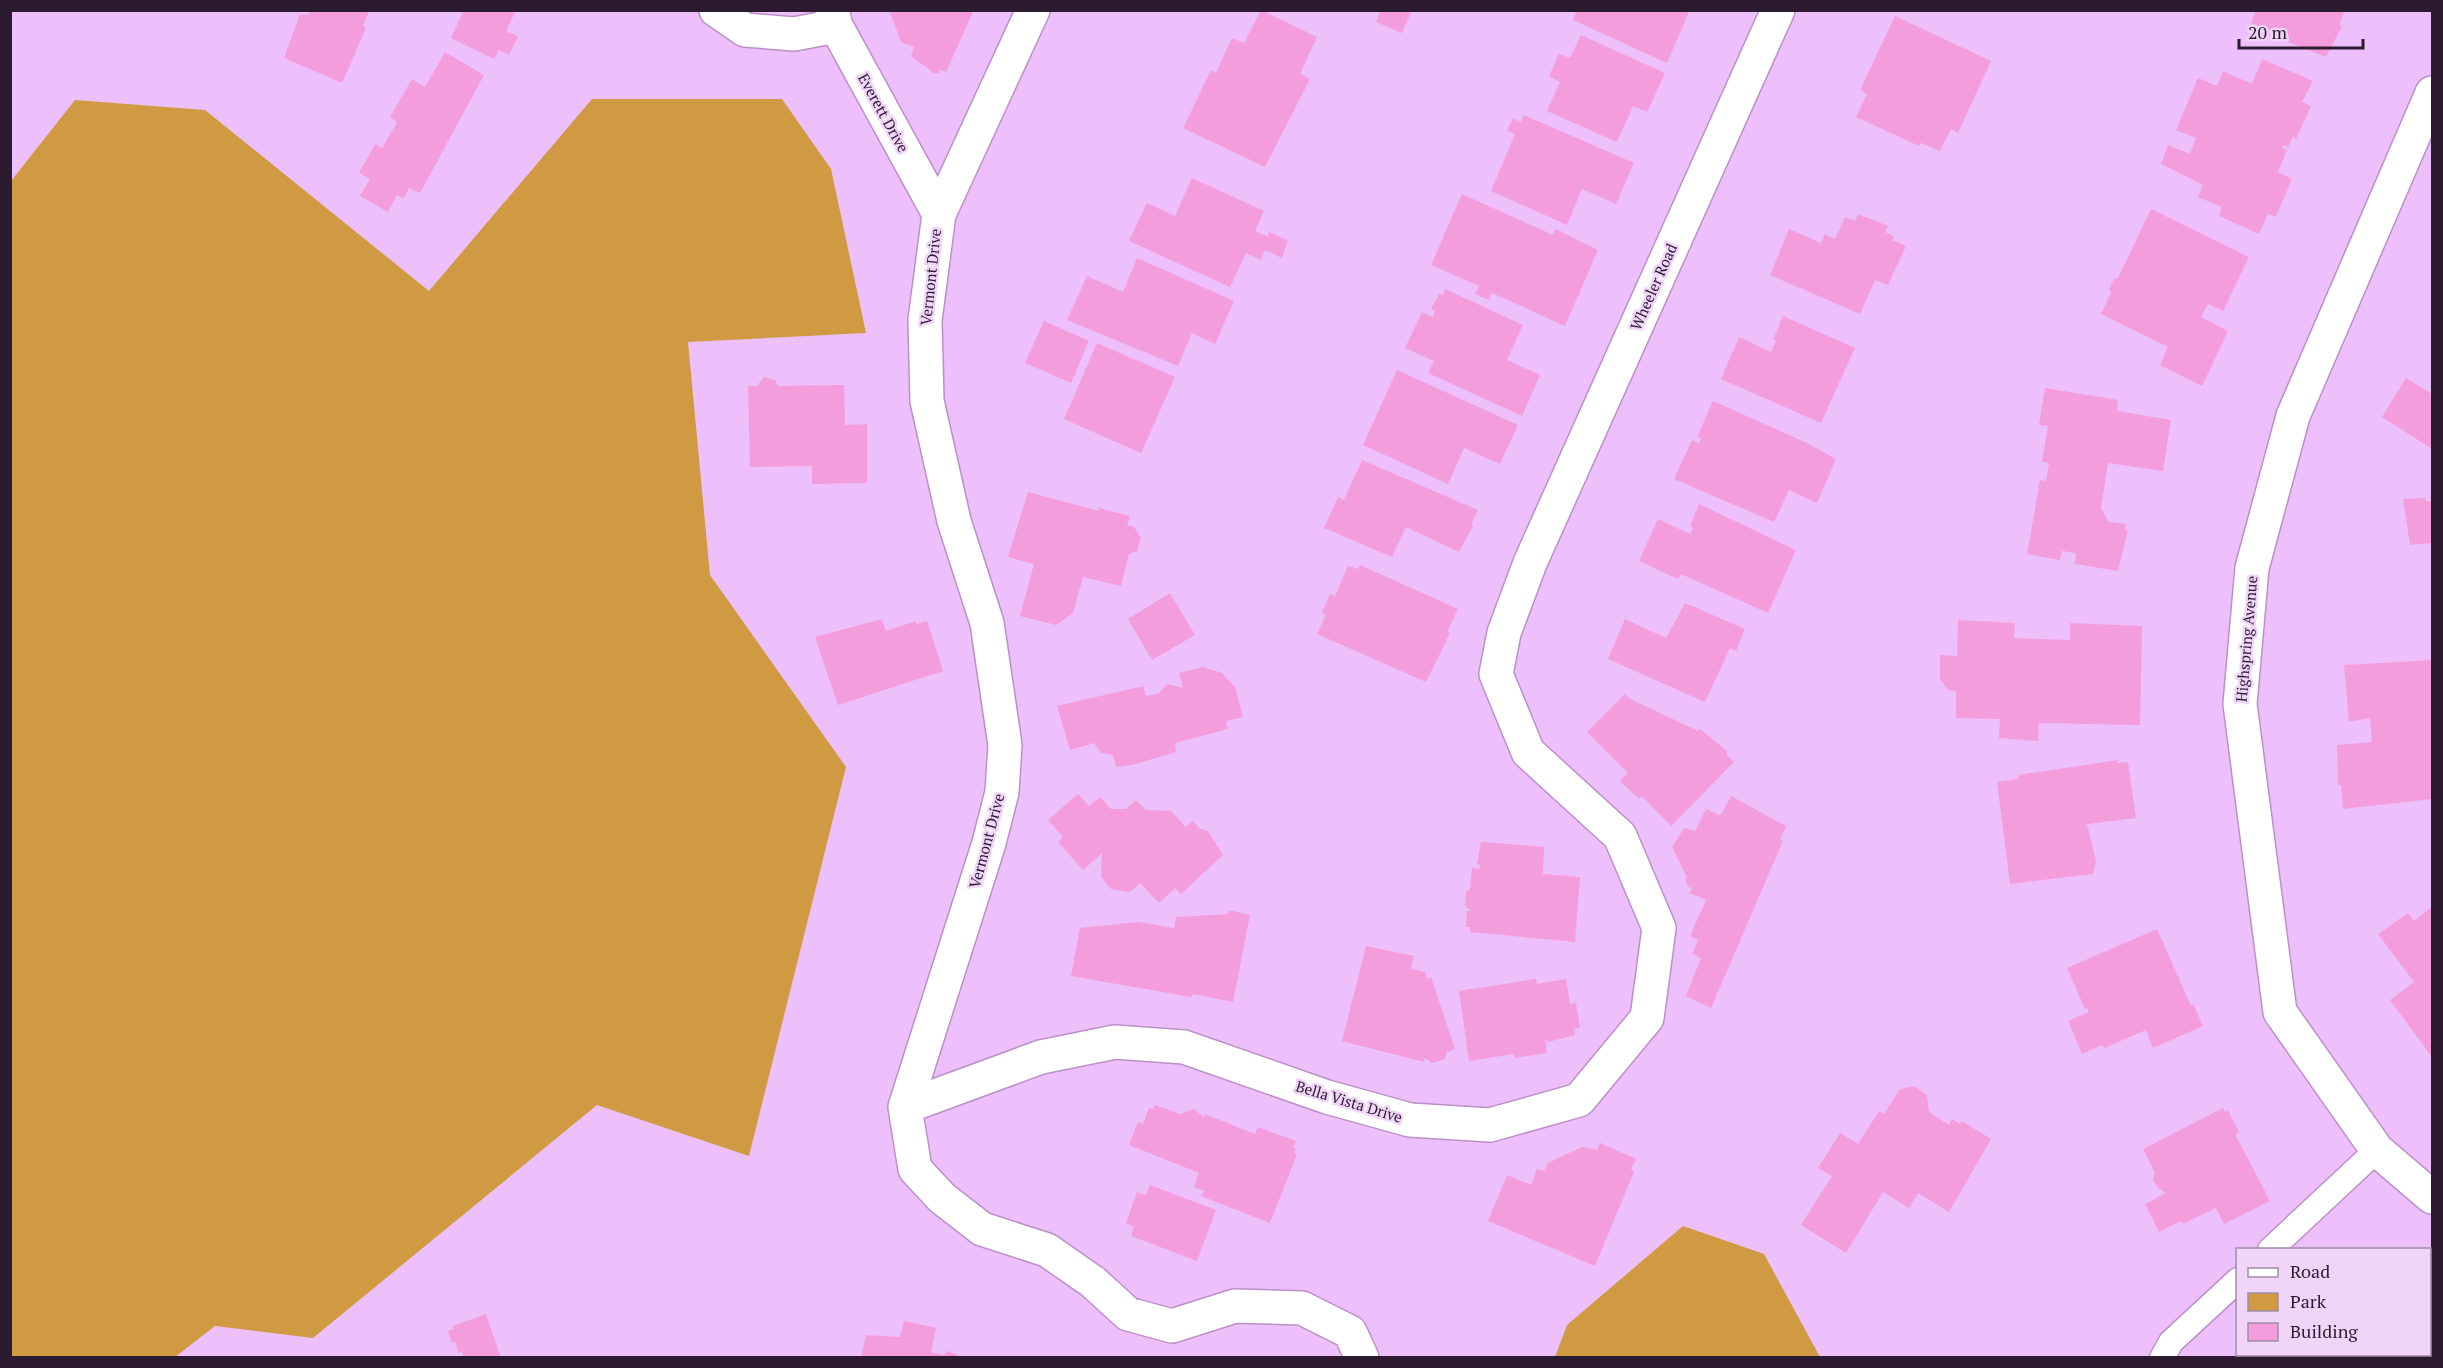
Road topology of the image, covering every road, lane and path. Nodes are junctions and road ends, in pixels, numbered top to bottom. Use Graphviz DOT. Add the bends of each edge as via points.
graph roads {
  1 [pos="716,10"];
  2 [pos="1033,10"];
  3 [pos="1778,10"];
  4 [pos="834,18"];
  5 [pos="2433,93"];
  6 [pos="939,214"];
  7 [pos="1530,563"];
  8 [pos="905,1107"];
  9 [pos="2377,1150"];
  10 [pos="2433,1197"];
  11 [pos="2272,1248"];
  12 [pos="2236,1282"];
  13 [pos="1362,1358"];
  14 [pos="2162,1358"];
  1 -- 4 [label="street" via="745,30 794,34"];
  2 -- 6 [label="street, Vermont Drive"];
  3 -- 7 [label="street, Wheeler Road"];
  4 -- 6 [label="street, Everett Drive"];
  5 -- 9 [label="street, Highspring Avenue" via="2294,416 2252,568 2240,704 2280,1012"];
  6 -- 8 [label="street, Vermont Drive" via="925,320 927,401 954,521 987,623 1005,745 1002,792 989,843"];
  7 -- 8 [label="street, Bella Vista Drive" via="1504,633 1497,674 1528,752 1620,836 1659,928 1647,1018 1579,1100 1490,1125 1410,1120 1327,1097 1184,1047 1114,1042 1041,1057"];
  8 -- 13 [label="street, Vermont Drive" via="915,1169 942,1198 982,1229 1047,1250 1093,1282 1128,1314 1172,1326 1235,1306 1302,1308 1350,1332"];
  9 -- 10 [label="street, Highspring Avenue"];
  9 -- 11 [label="lane"];
  12 -- 14 [label="lane" via="2171,1342"];
}
